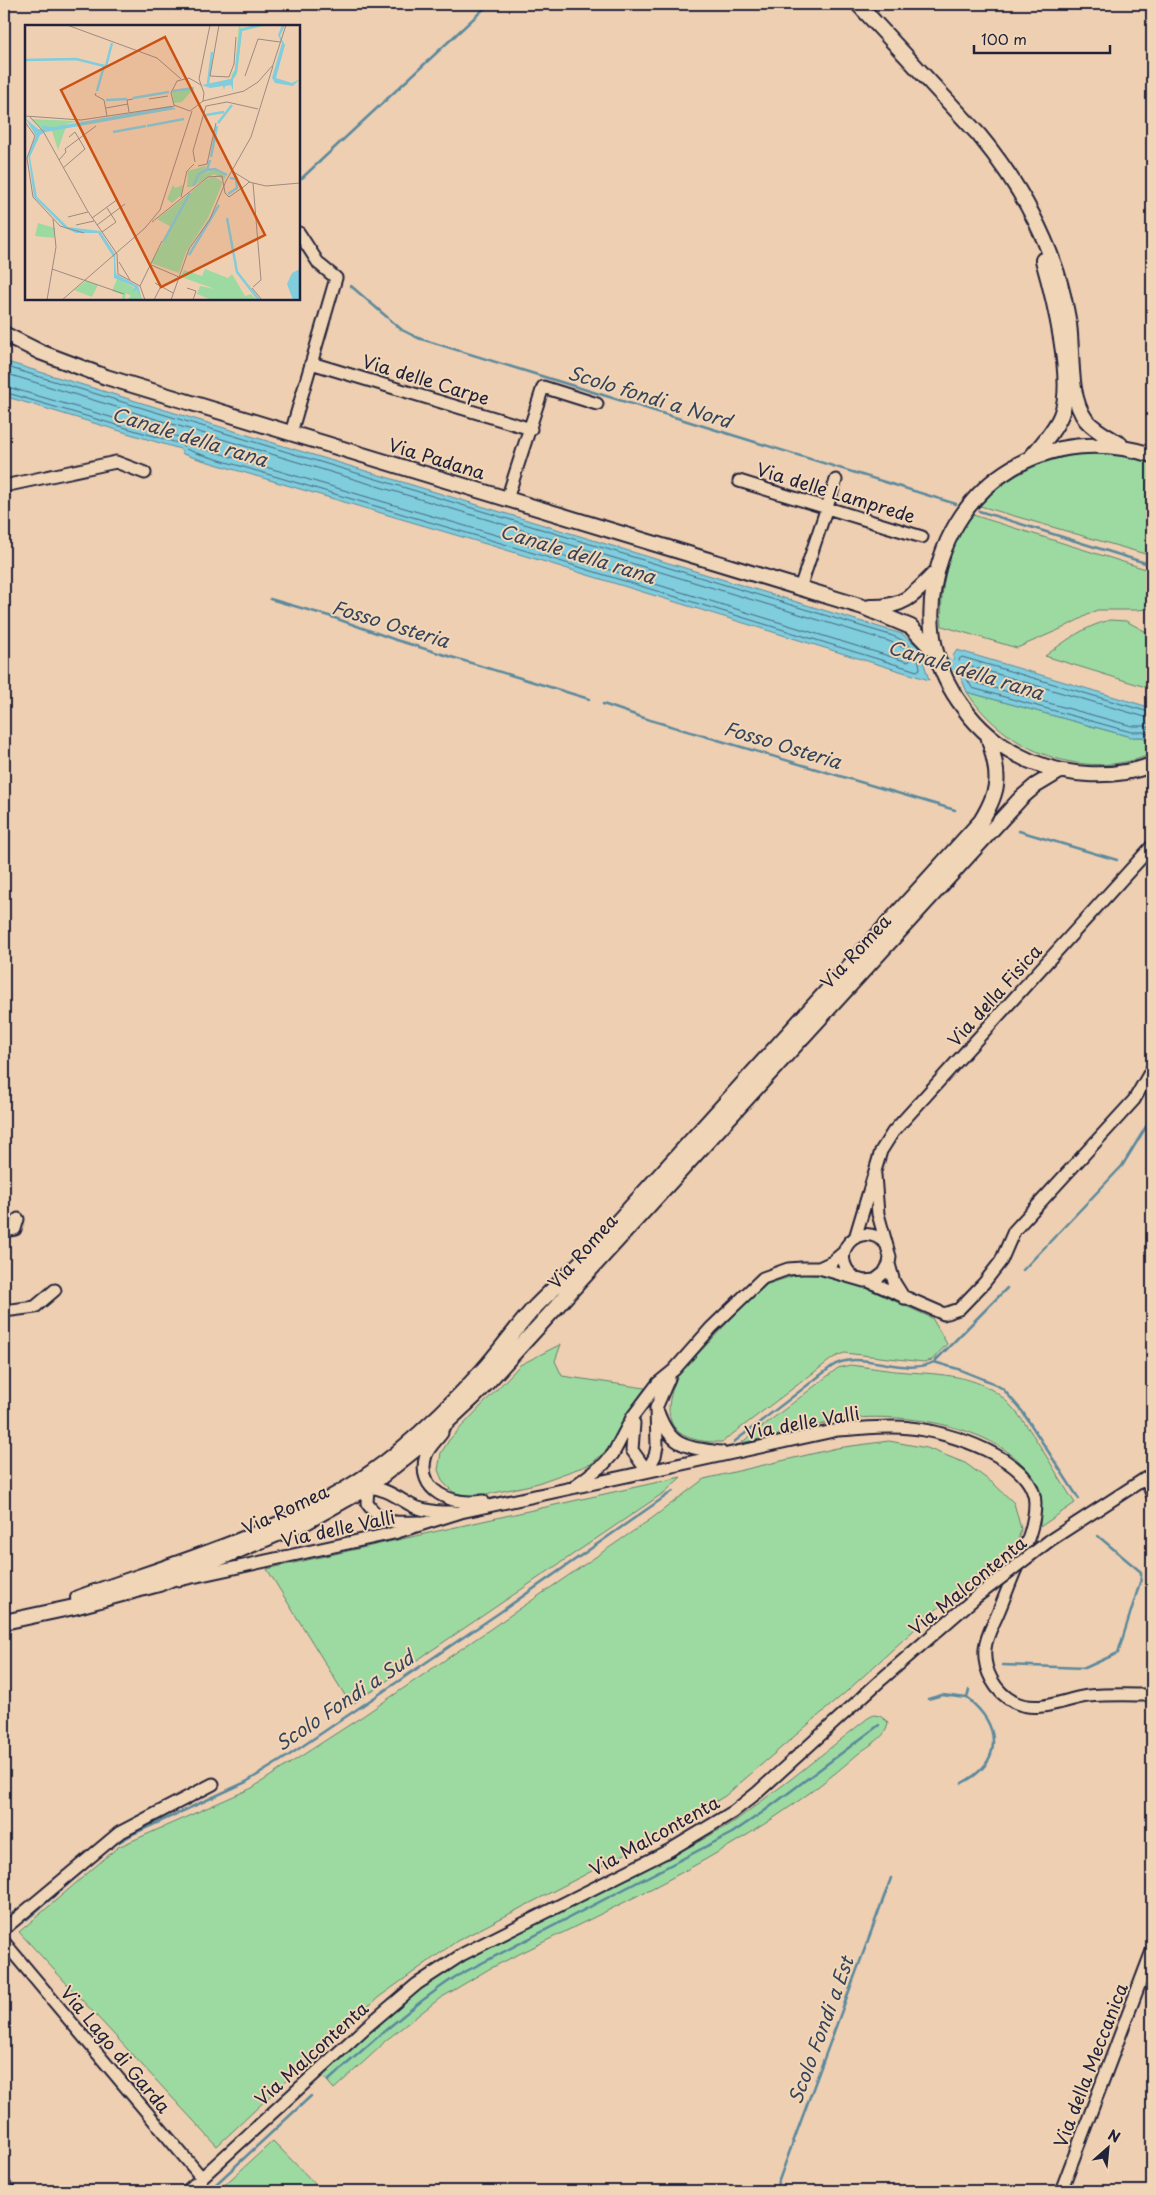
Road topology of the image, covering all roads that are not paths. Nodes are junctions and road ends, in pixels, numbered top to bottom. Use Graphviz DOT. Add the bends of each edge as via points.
graph roads {
  1 [pos="858,4"];
  2 [pos="1027,204"];
  3 [pos="300,235"];
  4 [pos="4,334"];
  5 [pos="312,362"];
  6 [pos="597,404"];
  7 [pos="531,429"];
  8 [pos="291,433"];
  9 [pos="1125,447"];
  10 [pos="1152,455"];
  11 [pos="1032,457"];
  12 [pos="145,473"];
  13 [pos="836,480"];
  14 [pos="739,481"];
  15 [pos="4,486"];
  16 [pos="507,499"];
  17 [pos="826,508"];
  18 [pos="922,537"];
  19 [pos="936,571"];
  20 [pos="800,588"];
  21 [pos="863,607"];
  22 [pos="936,653"];
  23 [pos="988,735"];
  24 [pos="1152,764"];
  25 [pos="1060,771"];
  26 [pos="1152,846"];
  27 [pos="1152,1069"];
  28 [pos="875,1175"];
  29 [pos="18,1219"];
  30 [pos="4,1230"];
  31 [pos="855,1238"];
  32 [pos="885,1243"];
  33 [pos="844,1252"];
  34 [pos="889,1264"];
  35 [pos="820,1268"];
  36 [pos="854,1277"];
  37 [pos="868,1281"];
  38 [pos="55,1290"];
  39 [pos="904,1298"];
  40 [pos="4,1311"];
  41 [pos="674,1370"];
  42 [pos="642,1403"];
  43 [pos="656,1408"];
  44 [pos="458,1414"];
  45 [pos="730,1453"];
  46 [pos="647,1471"];
  47 [pos="1149,1476"];
  48 [pos="365,1483"];
  49 [pos="573,1487"];
  50 [pos="1152,1494"];
  51 [pos="522,1498"];
  52 [pos="462,1512"];
  53 [pos="433,1522"];
  54 [pos="162,1583"];
  55 [pos="36,1614"];
  56 [pos="4,1622"];
  57 [pos="1152,1695"];
  58 [pos="213,1784"];
  59 [pos="4,1929"];
  60 [pos="4,1942"];
  61 [pos="1152,1951"];
  62 [pos="202,2178"];
  63 [pos="4,2185"];
  64 [pos="8,2191"];
  65 [pos="187,2191"];
  66 [pos="1061,2191"];
  1 -- 2 [label="main road" via="979,135 1009,173"];
  2 -- 9 [label="main road" via="1045,238 1064,299 1075,394 1085,418 1094,428"];
  2 -- 11 [label="main road" via="1051,286 1064,374 1061,415"];
  3 -- 5 [label="street" via="319,264 336,278"];
  4 -- 8 [label="main road, Via Padana" via="97,374"];
  5 -- 7 [label="street, Via delle Carpe"];
  5 -- 8 [label="street"];
  6 -- 7 [label="street" via="543,387"];
  7 -- 16 [label="street"];
  8 -- 16 [label="main road, Via Padana"];
  9 -- 10 [label="main road"];
  9 -- 11 [label="main road" via="1080,445"];
  11 -- 19 [label="main road" via="1001,475 976,497 949,536"];
  12 -- 15 [label="street" via="116,462"];
  13 -- 17 [label="street"];
  14 -- 17 [label="street, Via delle Lamprede"];
  16 -- 20 [label="main road, Via Padana"];
  17 -- 18 [label="street, Via delle Lamprede"];
  17 -- 20 [label="street"];
  19 -- 21 [label="main road" via="909,599 895,605"];
  19 -- 22 [label="main road" via="930,604"];
  20 -- 21 [label="main road, Via Padana"];
  21 -- 22 [label="main road" via="911,627"];
  22 -- 23 [label="main road" via="951,689"];
  23 -- 25 [label="main road" via="1022,757"];
  23 -- 48 [label="main road, Via Romea" via="998,782 992,804 981,821 581,1262 535,1308 482,1371"];
  24 -- 25 [label="main road" via="1112,774"];
  25 -- 44 [label="main road, Via Romea" via="1021,798"];
  26 -- 28 [label="street, Via della Fisica" via="893,1132 881,1151"];
  27 -- 39 [label="street" via="1134,1100 1014,1231 1001,1261 959,1309 944,1314"];
  28 -- 31 [label="street, Via della Fisica"];
  28 -- 32 [label="street, Via della Fisica" via="878,1214"];
  29 -- 30 [label="street" via="15,1229"];
  31 -- 32 [label="street" via="869,1235"];
  31 -- 33 [label="street, Via della Fisica"];
  32 -- 34 [label="street, Via della Fisica"];
  33 -- 35 [label="street, Via della Fisica"];
  33 -- 36 [label="street" via="844,1266"];
  34 -- 37 [label="street" via="881,1276"];
  34 -- 39 [label="street, Via della Fisica" via="894,1282"];
  35 -- 36 [label="street"];
  35 -- 41 [label="street" via="788,1269 763,1278 711,1328"];
  36 -- 37 [label="street"];
  37 -- 39 [label="street"];
  38 -- 40 [label="street" via="35,1307"];
  41 -- 42 [label="street"];
  41 -- 43 [label="street"];
  42 -- 46 [label="street" via="635,1418 632,1440 635,1456"];
  42 -- 49 [label="street" via="613,1454"];
  43 -- 45 [label="street" via="664,1428 677,1443 690,1448"];
  43 -- 46 [label="street" via="657,1446"];
  44 -- 48 [label="main road, Via Romea"];
  44 -- 51 [label="street, Via delle Valli" via="426,1454 428,1482 449,1500 473,1502"];
  45 -- 46 [label="street, Via delle Valli"];
  45 -- 57 [label="street, Via delle Valli" via="838,1430 881,1427 945,1434 994,1454 1017,1470 1030,1485 1035,1501 1033,1524 985,1648 991,1679 1015,1702 1032,1707 1089,1696"];
  46 -- 49 [label="street, Via delle Valli"];
  47 -- 50 [label="street"];
  47 -- 62 [label="street, Via Malcontenta, bridge" via="1049,1541 974,1598 733,1812 670,1850 436,1970 364,2028"];
  48 -- 52 [label="street, Via delle Valli" via="429,1511"];
  48 -- 53 [label="street, Via delle Valli" via="367,1503 380,1518 395,1523"];
  48 -- 54 [label="main road, Via Romea" via="334,1508 281,1534"];
  48 -- 55 [label="main road, Via Romea" via="254,1534"];
  49 -- 51 [label="street, Via delle Valli"];
  51 -- 52 [label="street, Via delle Valli"];
  52 -- 53 [label="street, Via delle Valli"];
  53 -- 54 [label="street, Via delle Valli" via="384,1536"];
  54 -- 55 [label="main road, Via Romea"];
  55 -- 56 [label="main road, Via Romea"];
  58 -- 59 [label="street" via="119,1833"];
  60 -- 62 [label="street, Via Lago di Garda"];
  61 -- 66 [label="street, Via della Meccanica"];
  62 -- 65 [label="street, Via Malcontenta"];
  63 -- 64 [label="street"];
}
